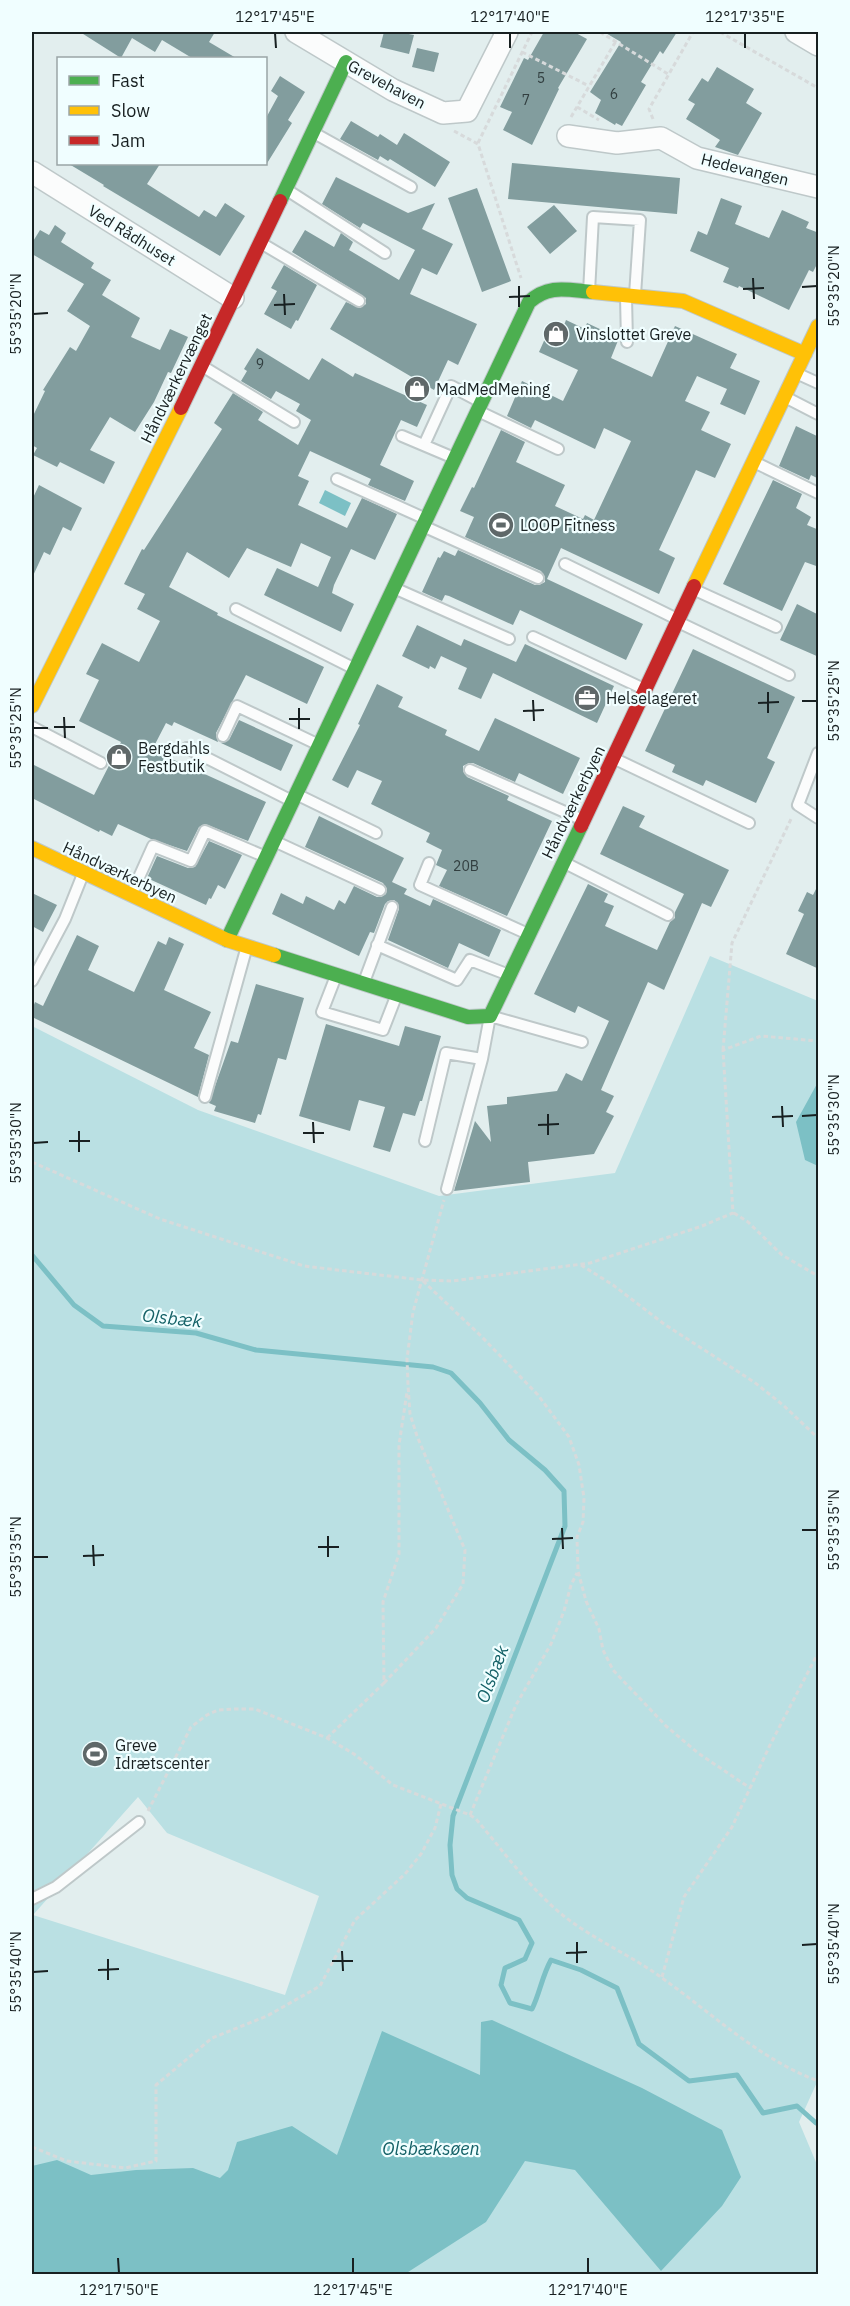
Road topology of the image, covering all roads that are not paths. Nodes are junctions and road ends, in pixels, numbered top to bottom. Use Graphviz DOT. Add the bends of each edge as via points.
graph roads {
  1 [pos="296,32"];
  2 [pos="507,32"];
  3 [pos="796,32"];
  4 [pos="819,45"];
  5 [pos="346,63"];
  6 [pos="313,132"];
  7 [pos="568,136"];
  8 [pos="32,172"];
  9 [pos="411,187"];
  10 [pos="819,187"];
  11 [pos="285,189"];
  12 [pos="260,243"];
  13 [pos="385,253"];
  14 [pos="588,292"];
  15 [pos="631,295"];
  16 [pos="233,298"];
  17 [pos="359,301"];
  18 [pos="819,326"];
  19 [pos="627,342"];
  20 [pos="805,354"];
  21 [pos="202,365"];
  22 [pos="796,373"];
  23 [pos="819,383"];
  24 [pos="784,397"];
  25 [pos="480,406"];
  26 [pos="819,414"];
  27 [pos="294,422"];
  28 [pos="402,436"];
  29 [pos="424,445"];
  30 [pos="558,449"];
  31 [pos="455,458"];
  32 [pos="753,462"];
  33 [pos="337,479"];
  34 [pos="819,493"];
  35 [pos="424,523"];
  36 [pos="565,564"];
  37 [pos="538,578"];
  38 [pos="394,588"];
  39 [pos="693,589"];
  40 [pos="236,609"];
  41 [pos="678,621"];
  42 [pos="777,627"];
  43 [pos="533,637"];
  44 [pos="509,639"];
  45 [pos="355,669"];
  46 [pos="789,675"];
  47 [pos="645,689"];
  48 [pos="32,706"];
  49 [pos="32,727"];
  50 [pos="222,736"];
  51 [pos="319,745"];
  52 [pos="187,748"];
  53 [pos="819,753"];
  54 [pos="612,758"];
  55 [pos="101,763"];
  56 [pos="470,770"];
  57 [pos="294,798"];
  58 [pos="819,818"];
  59 [pos="583,820"];
  60 [pos="749,823"];
  61 [pos="376,833"];
  62 [pos="274,841"];
  63 [pos="32,848"];
  64 [pos="266,857"];
  65 [pos="563,862"];
  66 [pos="429,863"];
  67 [pos="84,873"];
  68 [pos="380,890"];
  69 [pos="131,896"];
  70 [pos="392,907"];
  71 [pos="668,915"];
  72 [pos="529,934"];
  73 [pos="227,940"];
  74 [pos="377,945"];
  75 [pos="247,946"];
  76 [pos="509,975"];
  77 [pos="337,976"];
  78 [pos="32,981"];
  79 [pos="364,983"];
  80 [pos="397,994"];
  81 [pos="490,1016"];
  82 [pos="582,1042"];
  83 [pos="482,1059"];
  84 [pos="205,1097"];
  85 [pos="425,1141"];
  86 [pos="447,1189"];
  87 [pos="139,1822"];
  88 [pos="32,1899"];
  1 -- 5 [label="street, Grevehaven"];
  2 -- 5 [label="street, Grevehaven" via="467,111 443,113"];
  3 -- 4 [label="street"];
  5 -- 6 [label="street, Håndværkervænget"];
  6 -- 9 [label="lane"];
  6 -- 11 [label="street, Håndværkervænget"];
  7 -- 10 [label="street, Hedevangen" via="617,143 661,138 697,158"];
  8 -- 16 [label="street, Ved Rådhuset"];
  11 -- 12 [label="street, Håndværkervænget"];
  11 -- 13 [label="lane"];
  12 -- 16 [label="street, Håndværkervænget"];
  12 -- 17 [label="lane"];
  14 -- 15 [label="street"];
  14 -- 15 [label="lane" via="593,217 640,220"];
  14 -- 25 [label="street" via="549,289 529,302"];
  15 -- 19 [label="lane"];
  15 -- 20 [label="street" via="683,301"];
  16 -- 21 [label="street, Håndværkervænget"];
  18 -- 20 [label="street, Håndværkerbyen"];
  20 -- 22 [label="street, Håndværkerbyen"];
  21 -- 27 [label="lane"];
  21 -- 48 [label="street, Håndværkervænget"];
  22 -- 23 [label="lane"];
  22 -- 24 [label="street, Håndværkerbyen"];
  24 -- 26 [label="lane"];
  24 -- 32 [label="street, Håndværkerbyen"];
  25 -- 29 [label="lane" via="451,386"];
  25 -- 30 [label="lane"];
  25 -- 31 [label="street"];
  28 -- 29 [label="lane"];
  29 -- 31 [label="lane"];
  31 -- 35 [label="street"];
  32 -- 34 [label="lane"];
  32 -- 39 [label="street, Håndværkerbyen"];
  33 -- 35 [label="lane"];
  35 -- 37 [label="lane"];
  35 -- 38 [label="street"];
  36 -- 41 [label="lane"];
  38 -- 44 [label="lane"];
  38 -- 45 [label="street"];
  39 -- 41 [label="street, Håndværkerbyen"];
  39 -- 42 [label="lane"];
  40 -- 45 [label="lane"];
  41 -- 46 [label="lane"];
  41 -- 47 [label="street, Håndværkerbyen"];
  43 -- 47 [label="lane"];
  45 -- 51 [label="street"];
  47 -- 54 [label="street, Håndværkerbyen"];
  49 -- 55 [label="lane"];
  50 -- 51 [label="lane" via="237,706"];
  51 -- 57 [label="street"];
  52 -- 57 [label="lane"];
  53 -- 58 [label="lane" via="798,805"];
  54 -- 59 [label="street, Håndværkerbyen"];
  54 -- 60 [label="lane"];
  56 -- 59 [label="lane"];
  57 -- 61 [label="lane"];
  57 -- 62 [label="street"];
  59 -- 65 [label="street, Håndværkerbyen"];
  62 -- 64 [label="street"];
  62 -- 68 [label="lane"];
  63 -- 67 [label="street, Håndværkerbyen"];
  64 -- 69 [label="lane" via="205,831 191,861 153,846"];
  64 -- 73 [label="street"];
  65 -- 71 [label="lane"];
  65 -- 72 [label="street, Håndværkerbyen"];
  66 -- 72 [label="lane" via="420,885"];
  67 -- 69 [label="street, Håndværkerbyen"];
  67 -- 78 [label="lane"];
  69 -- 73 [label="street, Håndværkerbyen"];
  70 -- 74 [label="lane"];
  72 -- 76 [label="street, Håndværkerbyen"];
  73 -- 75 [label="street, Håndværkerbyen"];
  74 -- 76 [label="lane" via="457,980 470,960"];
  74 -- 79 [label="lane"];
  75 -- 77 [label="street, Håndværkerbyen"];
  75 -- 84 [label="lane"];
  76 -- 81 [label="street, Håndværkerbyen"];
  77 -- 79 [label="street, Håndværkerbyen"];
  77 -- 80 [label="lane" via="322,1012 383,1030"];
  79 -- 80 [label="street, Håndværkerbyen"];
  80 -- 81 [label="street, Håndværkerbyen" via="468,1017"];
  81 -- 82 [label="lane"];
  81 -- 83 [label="lane"];
  83 -- 85 [label="lane" via="446,1053"];
  83 -- 86 [label="lane"];
  87 -- 88 [label="lane" via="56,1887"];
}
